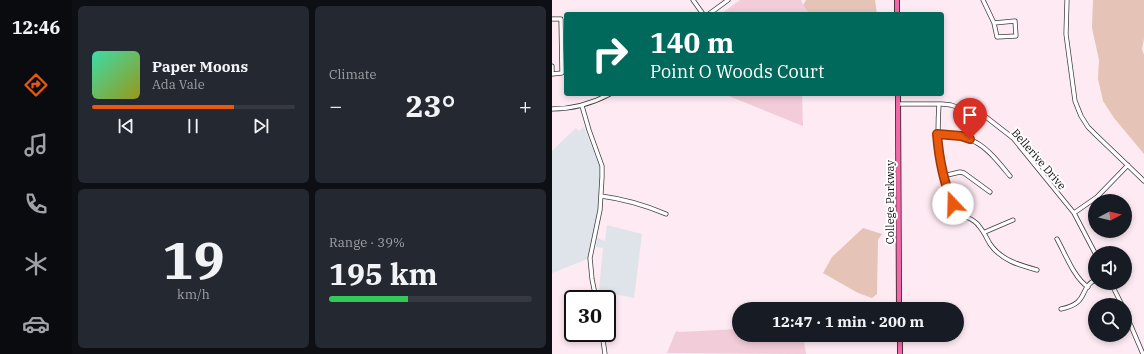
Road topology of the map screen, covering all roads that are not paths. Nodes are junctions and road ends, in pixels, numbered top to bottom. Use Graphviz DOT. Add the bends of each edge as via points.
graph roads {
  1 [pos="693,0"];
  2 [pos="728,0"];
  3 [pos="896,0"];
  4 [pos="983,0"];
  5 [pos="1067,0"];
  6 [pos="702,12"];
  7 [pos="712,12"];
  8 [pos="897,12"];
  9 [pos="552,19"];
  10 [pos="994,23"];
  11 [pos="564,40"];
  12 [pos="552,66"];
  13 [pos="552,74"];
  14 [pos="605,96"];
  15 [pos="898,96"];
  16 [pos="898,104"];
  17 [pos="938,104"];
  18 [pos="582,106"];
  19 [pos="552,109"];
  20 [pos="937,134"];
  21 [pos="1128,165"];
  22 [pos="942,176"];
  23 [pos="1010,176"];
  24 [pos="1144,181"];
  25 [pos="990,192"];
  26 [pos="601,196"];
  27 [pos="1074,213"];
  28 [pos="666,214"];
  29 [pos="1013,220"];
  30 [pos="985,232"];
  31 [pos="1057,239"];
  32 [pos="1091,246"];
  33 [pos="1037,270"];
  34 [pos="1088,287"];
  35 [pos="594,290"];
  36 [pos="899,302"];
  37 [pos="1061,308"];
  38 [pos="1132,328"];
  39 [pos="603,342"];
  40 [pos="900,342"];
  41 [pos="605,354"];
  42 [pos="900,354"];
  43 [pos="1143,354"];
  1 -- 6 [label="street"];
  2 -- 7 [label="street"];
  3 -- 8 [label="main road"];
  4 -- 10 [label="street"];
  5 -- 21 [label="street" via="1066,34 1075,100 1079,111 1088,127"];
  9 -- 11 [label="street" via="562,19"];
  10 -- 10 [label="street" via="997,37 1016,36 1015,21"];
  11 -- 13 [label="street" via="562,73"];
  12 -- 13 [label="street"];
  14 -- 18 [label="street"];
  15 -- 16 [label="main road, College Parkway"];
  16 -- 17 [label="street, Bellerive Drive"];
  16 -- 36 [label="main road, College Parkway"];
  17 -- 20 [label="street"];
  17 -- 27 [label="street, Bellerive Drive" via="986,117 1013,138"];
  18 -- 19 [label="street"];
  18 -- 26 [label="street" via="602,166"];
  20 -- 22 [label="street"];
  20 -- 23 [label="street" via="961,136 982,145"];
  21 -- 24 [label="street"];
  21 -- 27 [label="street" via="1097,197"];
  22 -- 25 [label="street" via="964,172"];
  22 -- 30 [label="street" via="957,211 976,221"];
  26 -- 28 [label="street" via="623,199"];
  26 -- 35 [label="street" via="590,258"];
  27 -- 32 [label="street, Bellerive Drive"];
  29 -- 30 [label="street"];
  30 -- 33 [label="street" via="985,237 1004,257 1017,265"];
  31 -- 34 [label="street" via="1077,276"];
  34 -- 37 [label="street" via="1076,304"];
  38 -- 43 [label="street"];
  39 -- 41 [label="street"];
  40 -- 42 [label="main road"];
}
